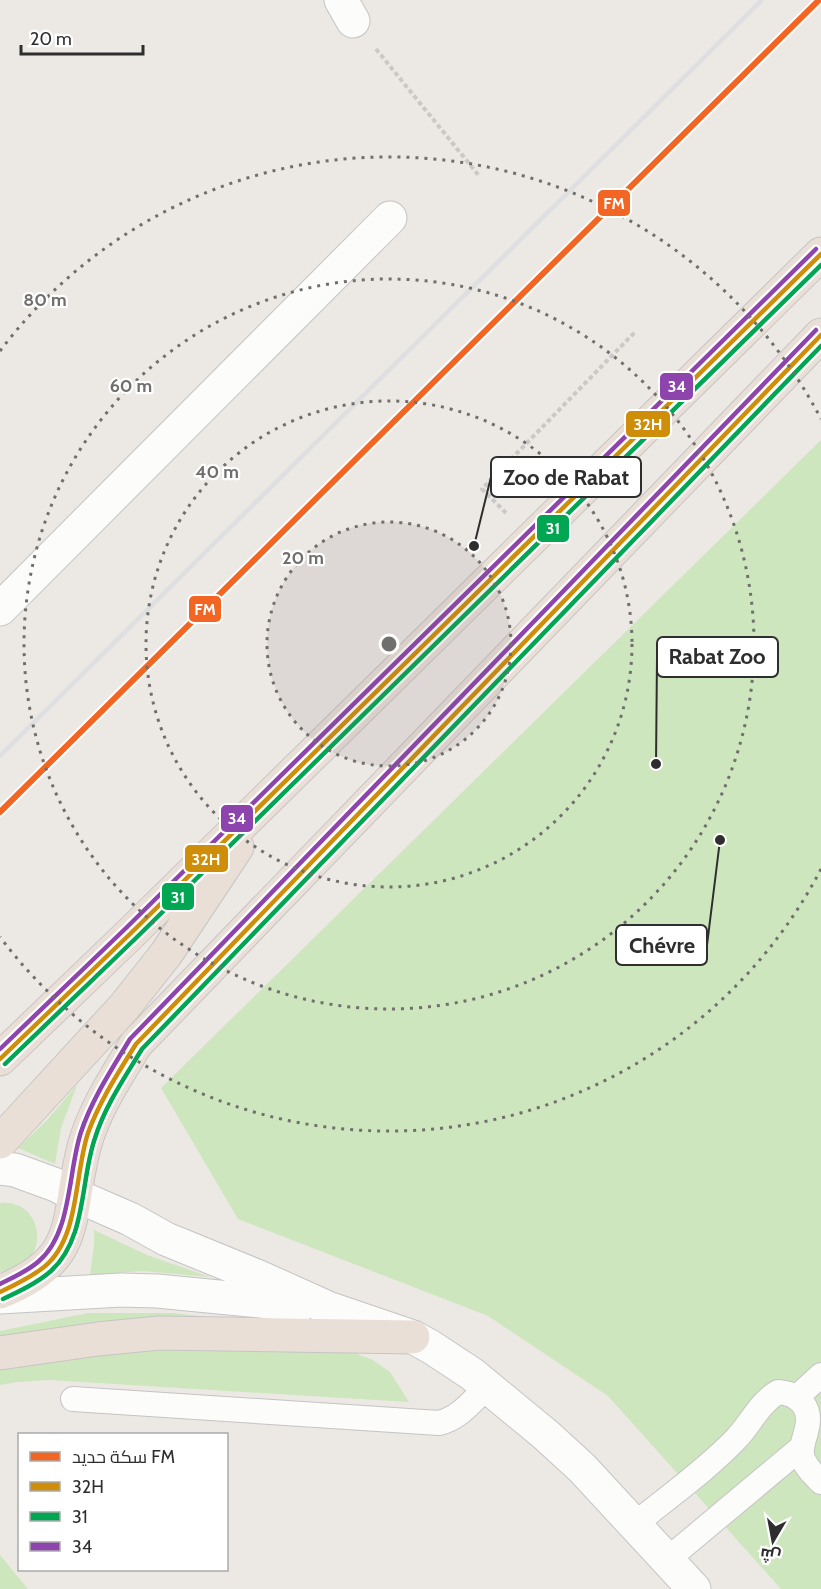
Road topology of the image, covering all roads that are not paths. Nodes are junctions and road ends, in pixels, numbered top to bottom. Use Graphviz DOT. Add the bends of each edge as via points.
graph roads {
  1 [pos="390,218"];
  2 [pos="821,254"];
  3 [pos="821,335"];
  4 [pos="0,609"];
  5 [pos="256,811"];
  6 [pos="0,1059"];
  7 [pos="0,1142"];
  8 [pos="0,1168"];
  9 [pos="75,1195"];
  10 [pos="0,1294"];
  11 [pos="328,1308"];
  12 [pos="413,1337"];
  13 [pos="0,1353"];
  14 [pos="821,1375"];
  15 [pos="487,1387"];
  16 [pos="788,1394"];
  17 [pos="73,1399"];
  18 [pos="809,1465"];
  19 [pos="635,1524"];
  20 [pos="668,1559"];
  21 [pos="694,1589"];
  1 -- 4 [label="street"];
  2 -- 5 [label="highway"];
  3 -- 9 [label="highway" via="136,1044 95,1115"];
  5 -- 6 [label="highway"];
  5 -- 7 [label="highway" via="232,856 166,954 124,1007"];
  8 -- 9 [label="street" via="15,1170"];
  9 -- 10 [label="highway" via="70,1225 52,1258 39,1272"];
  9 -- 11 [label="street" via="166,1239"];
  10 -- 11 [label="street" via="157,1291"];
  11 -- 12 [label="street"];
  12 -- 13 [label="highway" via="159,1333"];
  12 -- 15 [label="street"];
  14 -- 16 [label="lane"];
  15 -- 17 [label="lane" via="462,1412 439,1423"];
  15 -- 19 [label="street" via="582,1468"];
  16 -- 18 [label="lane" via="806,1408"];
  16 -- 19 [label="lane" via="761,1405 728,1447"];
  18 -- 20 [label="lane"];
  19 -- 20 [label="street"];
  20 -- 21 [label="street"];
}
